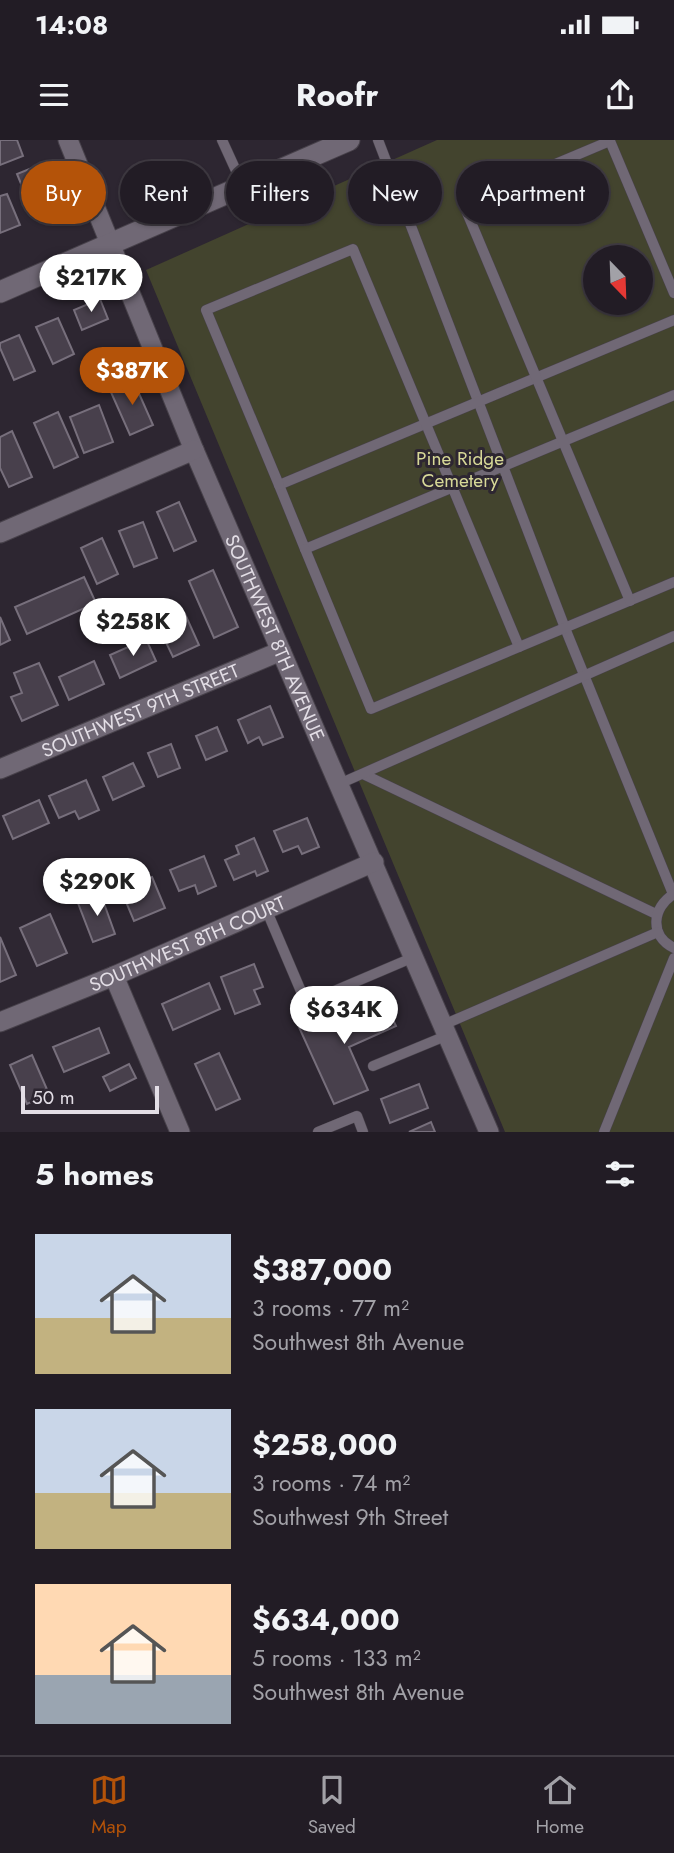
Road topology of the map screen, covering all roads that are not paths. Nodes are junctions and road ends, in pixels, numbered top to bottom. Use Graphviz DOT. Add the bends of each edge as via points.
graph roads {
  1 [pos="68,140"];
  2 [pos="222,140"];
  3 [pos="349,140"];
  4 [pos="378,140"];
  5 [pos="231,161"];
  6 [pos="302,161"];
  7 [pos="226,194"];
  8 [pos="112,244"];
  9 [pos="0,292"];
  10 [pos="674,293"];
  11 [pos="674,320"];
  12 [pos="536,377"];
  13 [pos="674,395"];
  14 [pos="478,402"];
  15 [pos="426,424"];
  16 [pos="563,441"];
  17 [pos="194,450"];
  18 [pos="503,466"];
  19 [pos="279,485"];
  20 [pos="452,487"];
  21 [pos="0,533"];
  22 [pos="304,549"];
  23 [pos="674,582"];
  24 [pos="630,601"];
  25 [pos="565,628"];
  26 [pos="674,636"];
  27 [pos="519,647"];
  28 [pos="281,650"];
  29 [pos="585,676"];
  30 [pos="0,769"];
  31 [pos="363,774"];
  32 [pos="340,784"];
  33 [pos="374,862"];
  34 [pos="674,894"];
  35 [pos="266,909"];
  36 [pos="656,914"];
  37 [pos="657,932"];
  38 [pos="674,948"];
  39 [pos="414,957"];
  40 [pos="674,958"];
  41 [pos="114,975"];
  42 [pos="0,1022"];
  43 [pos="446,1030"];
  44 [pos="373,1066"];
  45 [pos="180,1132"];
  46 [pos="318,1132"];
  47 [pos="363,1132"];
  48 [pos="489,1132"];
  49 [pos="604,1132"];
  1 -- 8 [label="street, SOUTHWEST 8TH AVENUE"];
  2 -- 5 [label="lane"];
  3 -- 6 [label="street"];
  4 -- 14 [label="lane"];
  7 -- 8 [label="street"];
  8 -- 9 [label="street"];
  8 -- 17 [label="street, SOUTHWEST 8TH AVENUE"];
  10 -- 12 [label="lane" via="610,141 463,203"];
  11 -- 12 [label="lane"];
  12 -- 14 [label="lane"];
  12 -- 16 [label="lane"];
  13 -- 16 [label="lane"];
  14 -- 15 [label="lane"];
  14 -- 18 [label="lane"];
  15 -- 19 [label="lane"];
  15 -- 19 [label="lane" via="353,249 206,310"];
  15 -- 20 [label="lane"];
  16 -- 18 [label="lane"];
  16 -- 24 [label="lane"];
  17 -- 21 [label="street"];
  17 -- 28 [label="street, SOUTHWEST 8TH AVENUE"];
  18 -- 20 [label="lane"];
  18 -- 25 [label="lane"];
  19 -- 22 [label="lane"];
  20 -- 22 [label="lane"];
  20 -- 27 [label="lane"];
  22 -- 27 [label="lane" via="371,709"];
  23 -- 24 [label="lane"];
  24 -- 25 [label="lane"];
  25 -- 27 [label="lane"];
  25 -- 29 [label="lane"];
  26 -- 29 [label="lane"];
  28 -- 30 [label="street, SOUTHWEST 9TH STREET"];
  28 -- 32 [label="street, SOUTHWEST 8TH AVENUE"];
  29 -- 31 [label="lane"];
  29 -- 34 [label="lane"];
  31 -- 32 [label="lane"];
  31 -- 36 [label="lane"];
  32 -- 33 [label="street, SOUTHWEST 8TH AVENUE"];
  33 -- 35 [label="street, SOUTHWEST 8TH COURT"];
  33 -- 39 [label="street, SOUTHWEST 8TH AVENUE"];
  34 -- 36 [label="lane"];
  35 -- 39 [label="lane" via="306,1003"];
  35 -- 41 [label="street, SOUTHWEST 8TH COURT"];
  36 -- 37 [label="lane"];
  37 -- 38 [label="lane"];
  37 -- 43 [label="lane"];
  39 -- 43 [label="street, SOUTHWEST 8TH AVENUE"];
  40 -- 49 [label="lane"];
  41 -- 42 [label="street, SOUTHWEST 8TH COURT"];
  41 -- 45 [label="street"];
  43 -- 44 [label="lane"];
  43 -- 48 [label="street, SOUTHWEST 8TH AVENUE"];
  46 -- 47 [label="lane" via="357,1116"];
}
